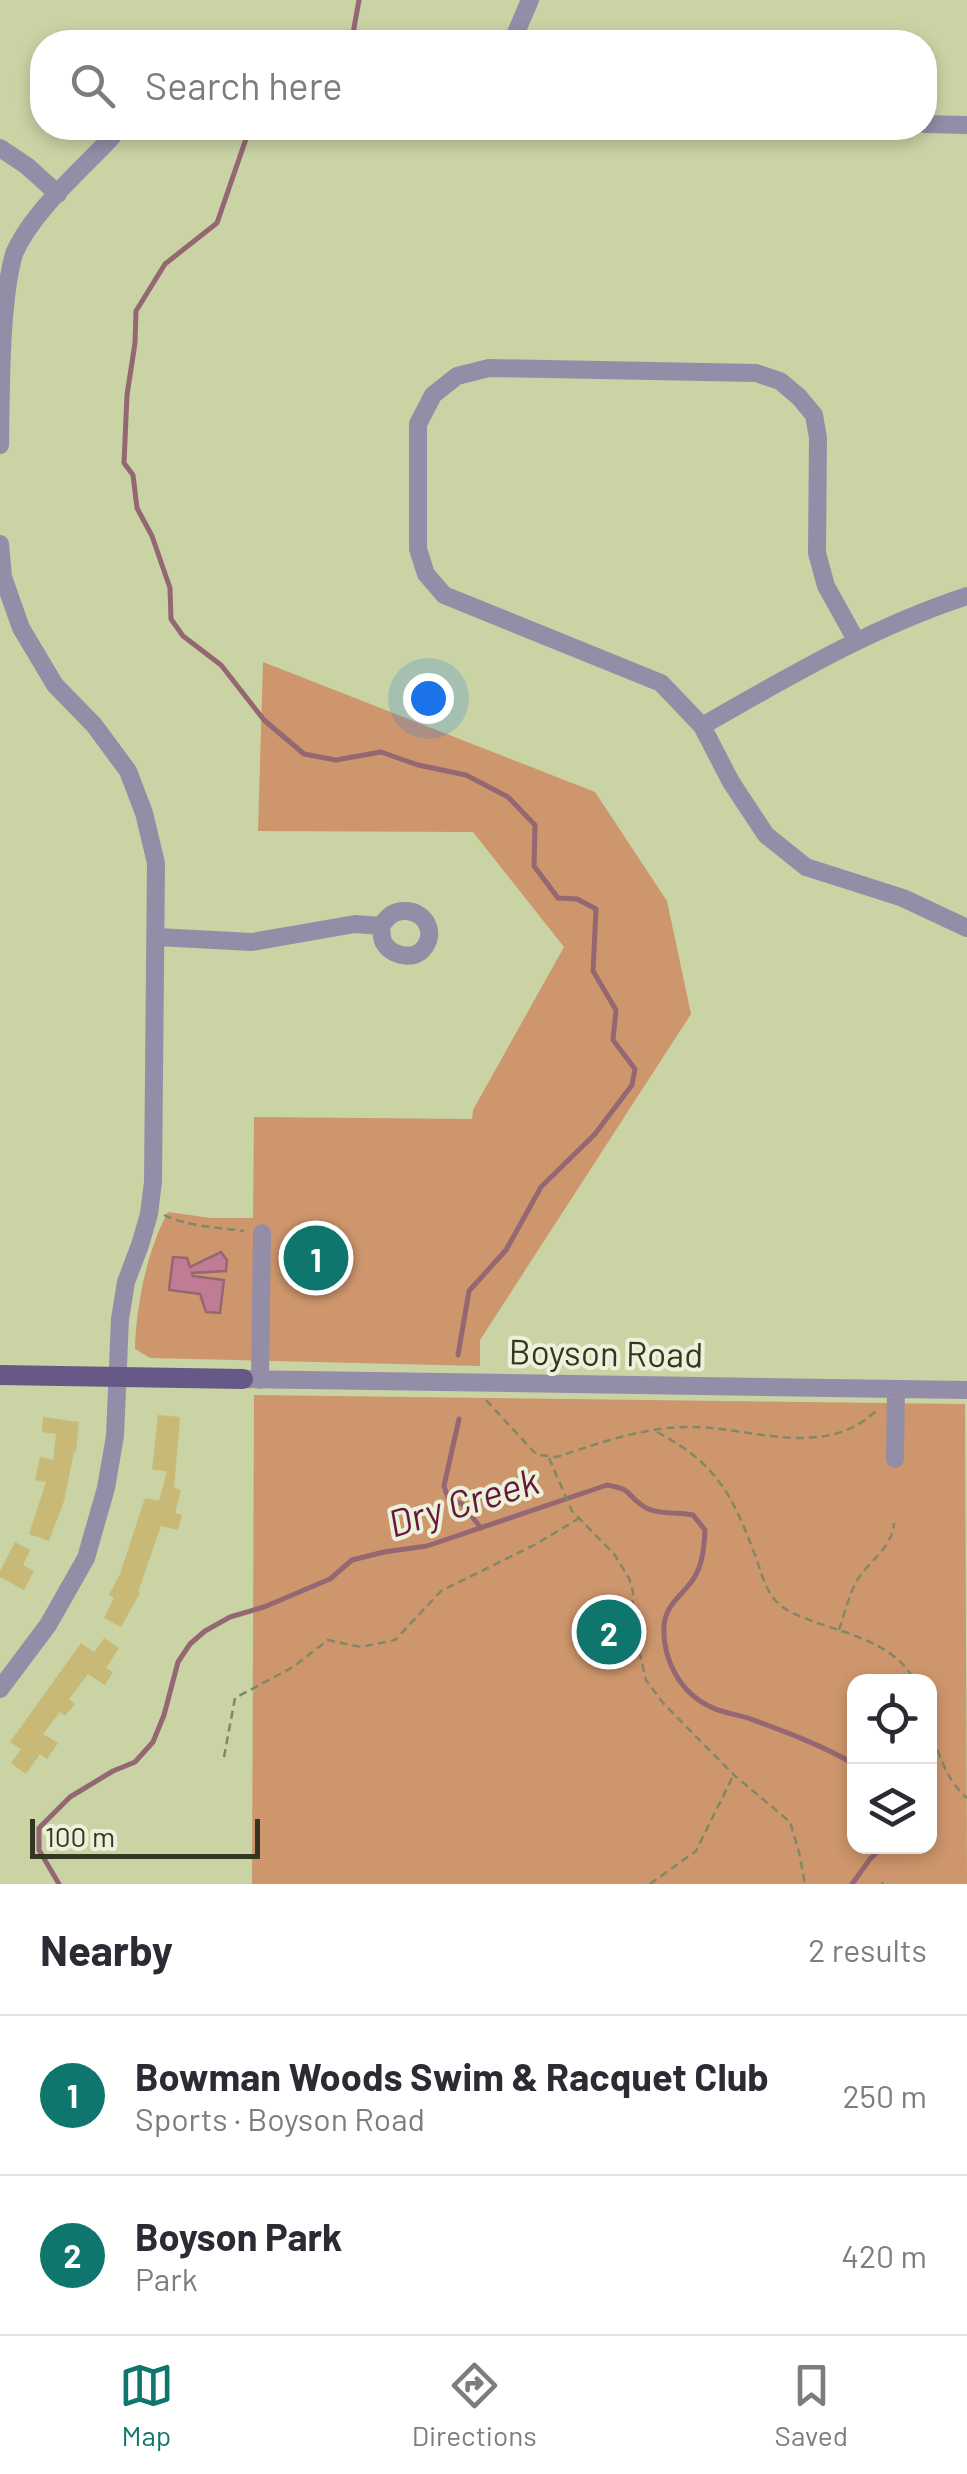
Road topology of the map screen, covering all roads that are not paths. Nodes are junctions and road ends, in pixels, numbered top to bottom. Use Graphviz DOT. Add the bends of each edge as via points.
graph roads {
  1 [pos="530,0"];
  2 [pos="518,30"];
  3 [pos="937,124"];
  4 [pos="967,125"];
  5 [pos="109,140"];
  6 [pos="0,148"];
  7 [pos="58,194"];
  8 [pos="1,318"];
  9 [pos="0,444"];
  10 [pos="0,544"];
  11 [pos="967,596"];
  12 [pos="856,640"];
  13 [pos="702,726"];
  14 [pos="381,926"];
  15 [pos="967,928"];
  16 [pos="157,937"];
  17 [pos="262,1233"];
  18 [pos="0,1375"];
  19 [pos="117,1376"];
  20 [pos="252,1379"];
  21 [pos="967,1390"];
  22 [pos="896,1397"];
  23 [pos="894,1459"];
  24 [pos="0,1689"];
  1 -- 2 [label="street"];
  3 -- 4 [label="street"];
  5 -- 7 [label="street"];
  6 -- 7 [label="street"];
  7 -- 8 [label="street" via="14,252"];
  8 -- 9 [label="street"];
  10 -- 16 [label="street" via="2,576 21,628 55,684 128,771 156,862"];
  11 -- 12 [label="street"];
  12 -- 13 [label="street"];
  12 -- 13 [label="street" via="826,586 817,553 814,415 780,381 756,373 508,368 457,376 433,395 418,424 418,549 426,574 444,595 662,683"];
  13 -- 15 [label="street" via="766,835 806,867 903,898"];
  14 -- 16 [label="street" via="355,924 252,942"];
  16 -- 19 [label="street" via="153,1182 126,1282"];
  17 -- 20 [label="street"];
  18 -- 19 [label="main road"];
  19 -- 20 [label="main road"];
  19 -- 24 [label="street" via="106,1488 86,1558"];
  20 -- 22 [label="street, Boyson Road"];
  21 -- 22 [label="street, Boyson Road"];
  22 -- 23 [label="street"];
}
